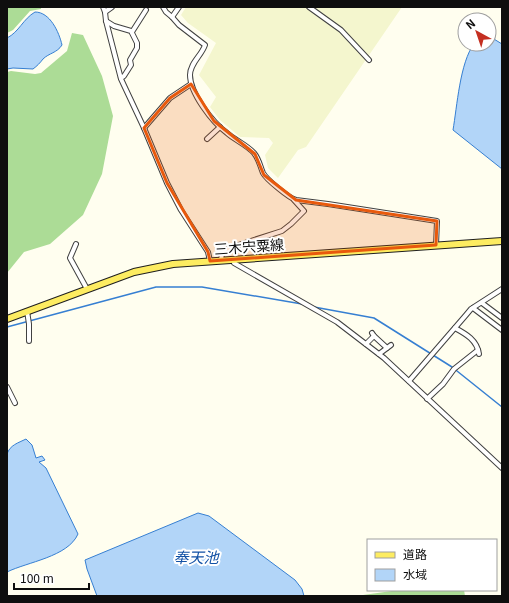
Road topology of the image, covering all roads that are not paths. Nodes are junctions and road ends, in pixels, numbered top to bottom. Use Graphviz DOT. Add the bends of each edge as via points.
graph roads {
  1 [pos="102,7"];
  2 [pos="112,7"];
  3 [pos="163,7"];
  4 [pos="178,7"];
  5 [pos="309,7"];
  6 [pos="146,10"];
  7 [pos="105,12"];
  8 [pos="172,17"];
  9 [pos="106,21"];
  10 [pos="132,32"];
  11 [pos="369,60"];
  12 [pos="121,78"];
  13 [pos="191,84"];
  14 [pos="220,127"];
  15 [pos="144,128"];
  16 [pos="208,139"];
  17 [pos="294,200"];
  18 [pos="502,241"];
  19 [pos="76,244"];
  20 [pos="436,246"];
  21 [pos="233,259"];
  22 [pos="221,260"];
  23 [pos="210,261"];
  24 [pos="87,289"];
  25 [pos="502,289"];
  26 [pos="482,302"];
  27 [pos="473,308"];
  28 [pos="27,311"];
  29 [pos="502,318"];
  30 [pos="7,319"];
  31 [pos="455,328"];
  32 [pos="502,330"];
  33 [pos="29,342"];
  34 [pos="366,344"];
  35 [pos="379,354"];
  36 [pos="409,381"];
  37 [pos="7,387"];
  38 [pos="427,399"];
  39 [pos="15,403"];
  40 [pos="502,468"];
  1 -- 7 [label="street"];
  2 -- 7 [label="street"];
  3 -- 8 [label="street"];
  4 -- 8 [label="street"];
  5 -- 11 [label="street" via="341,30"];
  6 -- 10 [label="street"];
  7 -- 9 [label="street"];
  8 -- 13 [label="street" via="205,45 190,69"];
  9 -- 10 [label="street"];
  9 -- 12 [label="street"];
  10 -- 12 [label="street" via="137,48 130,60 131,65"];
  12 -- 15 [label="street"];
  13 -- 14 [label="street" via="202,105"];
  13 -- 15 [label="street" via="170,98"];
  14 -- 16 [label="street"];
  14 -- 17 [label="street" via="255,154 264,175"];
  15 -- 23 [label="street" via="167,183 208,252"];
  17 -- 20 [label="street" via="437,221"];
  17 -- 22 [label="street" via="304,211 291,224 282,231 229,248 222,254"];
  18 -- 20 [label="main road, 三木宍粟線"];
  19 -- 24 [label="street" via="70,258"];
  20 -- 21 [label="main road, 三木宍粟線"];
  21 -- 22 [label="main road, 三木宍粟線"];
  21 -- 34 [label="street" via="234,263 337,322"];
  22 -- 23 [label="main road, 三木宍粟線"];
  23 -- 24 [label="main road, 三木宍粟線" via="155,267"];
  24 -- 28 [label="main road, 三木宍粟線"];
  25 -- 26 [label="street"];
  26 -- 27 [label="street"];
  26 -- 29 [label="street"];
  27 -- 31 [label="street"];
  27 -- 32 [label="street"];
  28 -- 30 [label="main road, 三木宍粟線"];
  28 -- 33 [label="street"];
  31 -- 36 [label="street"];
  31 -- 38 [label="street" via="478,345 479,352 454,369 446,381"];
  34 -- 35 [label="street"];
  34 -- 35 [label="street" via="373,335 389,346"];
  35 -- 36 [label="street"];
  36 -- 38 [label="street"];
  37 -- 39 [label="street"];
  38 -- 40 [label="street"];
}
